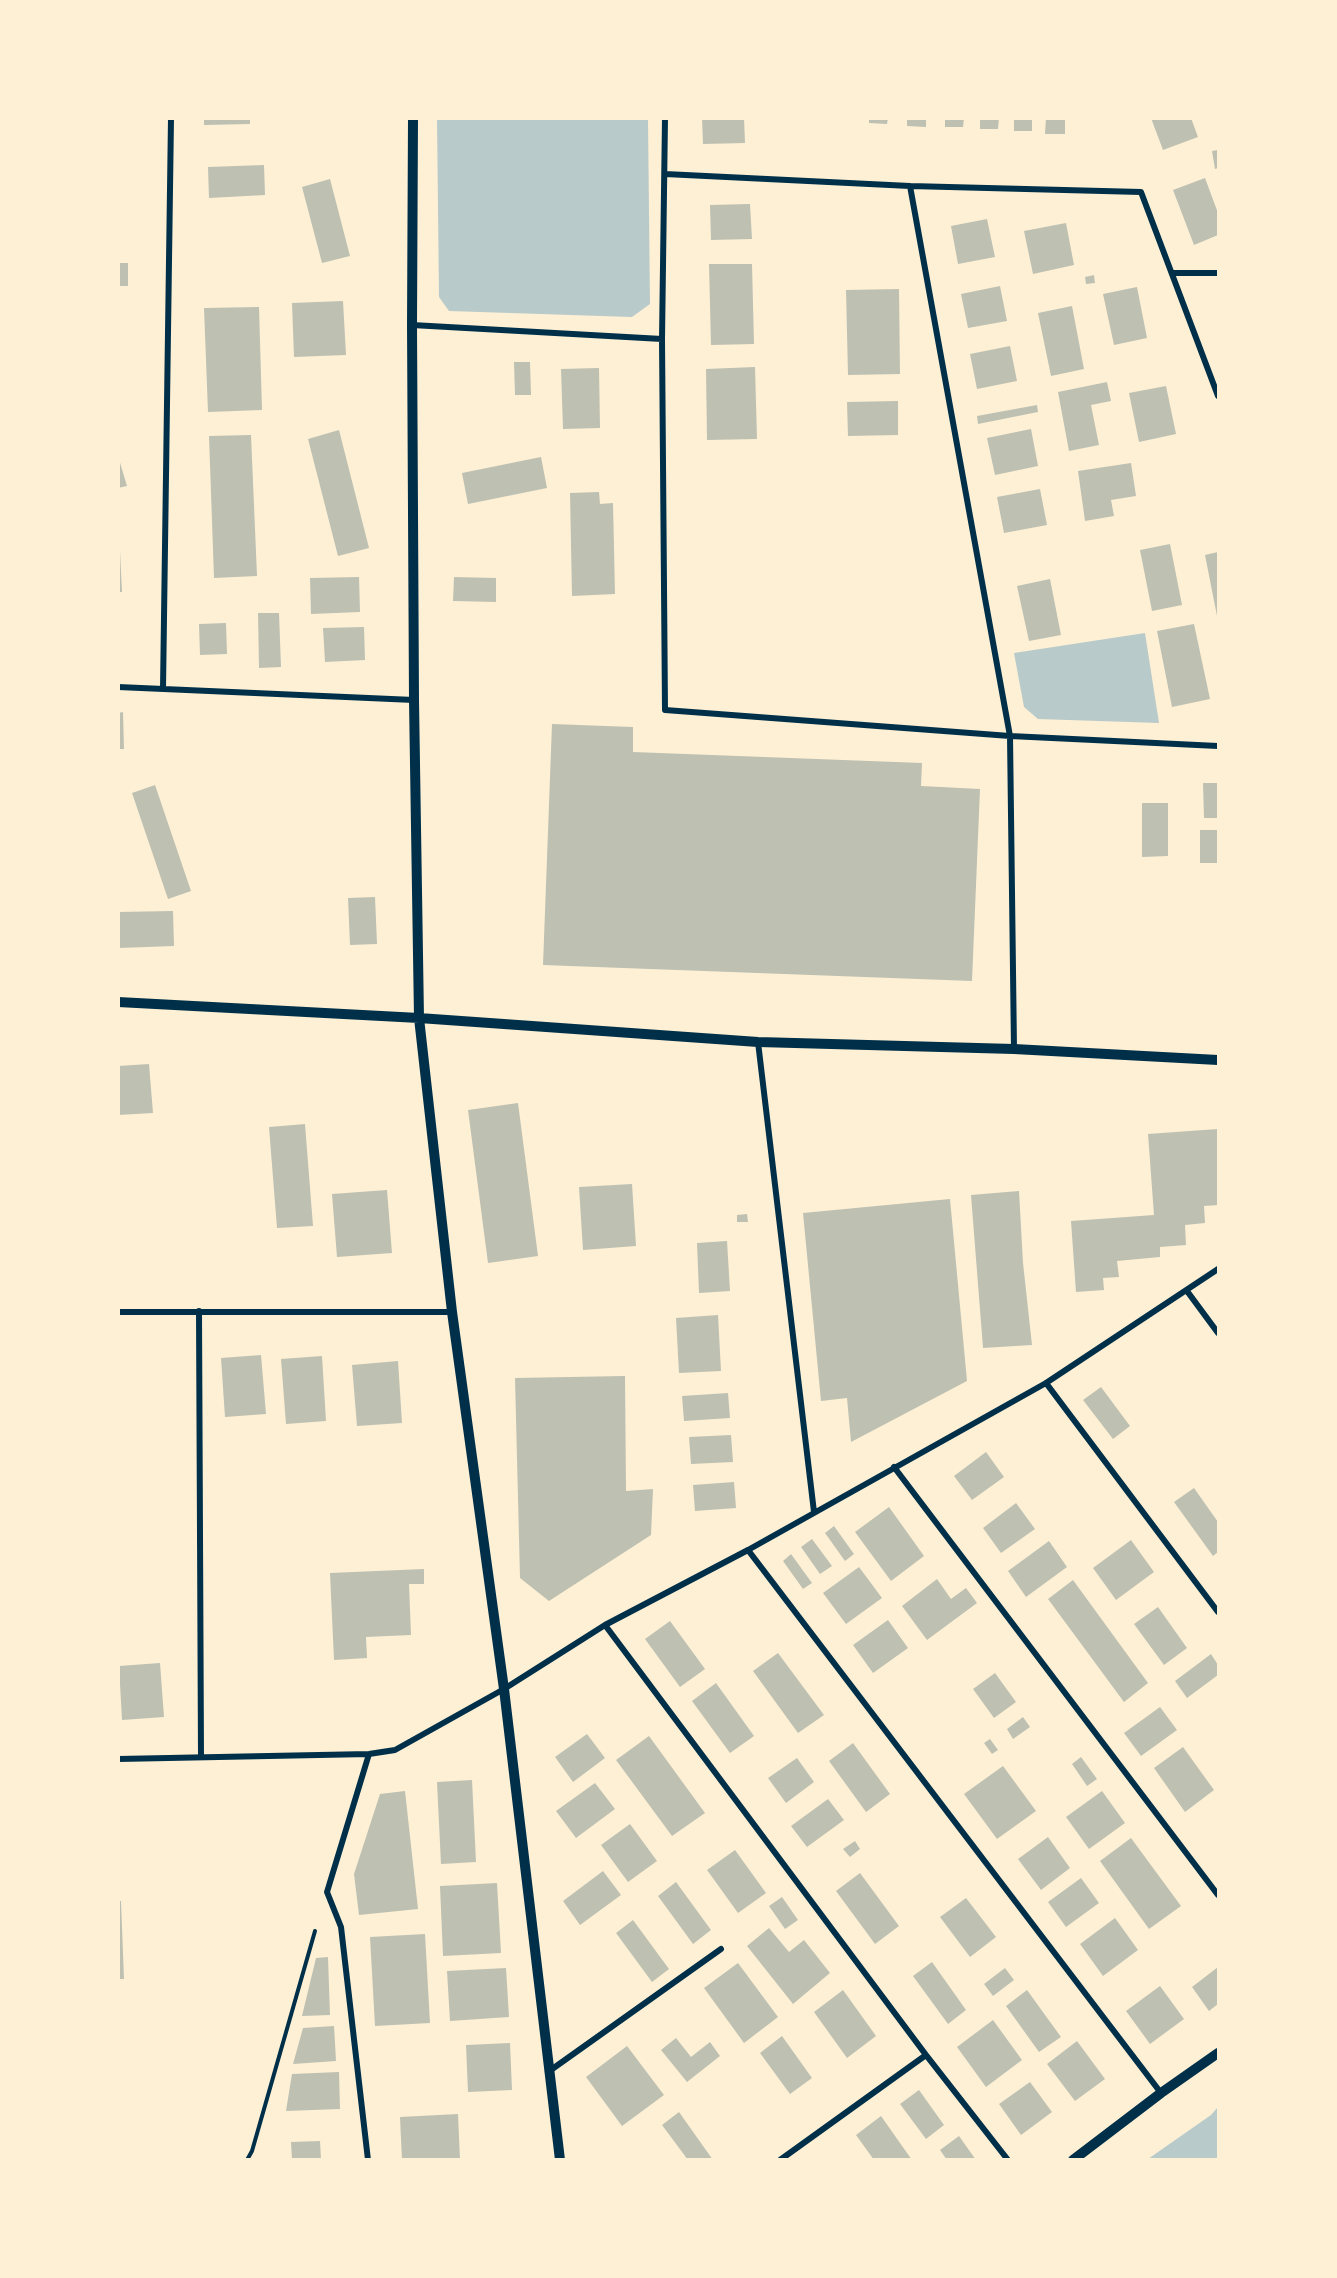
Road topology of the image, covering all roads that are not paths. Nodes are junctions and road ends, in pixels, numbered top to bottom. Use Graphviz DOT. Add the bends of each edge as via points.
graph roads {
  1 [pos="171,118"];
  2 [pos="413,118"];
  3 [pos="665,118"];
  4 [pos="665,174"];
  5 [pos="910,186"];
  6 [pos="1173,273"];
  7 [pos="1218,273"];
  8 [pos="412,325"];
  9 [pos="662,339"];
  10 [pos="1218,396"];
  11 [pos="118,687"];
  12 [pos="163,689"];
  13 [pos="414,700"];
  14 [pos="1010,736"];
  15 [pos="1218,746"];
  16 [pos="118,1002"];
  17 [pos="418,1018"];
  18 [pos="758,1042"];
  19 [pos="1014,1049"];
  20 [pos="1218,1060"];
  21 [pos="1218,1269"];
  22 [pos="1187,1291"];
  23 [pos="199,1311"];
  24 [pos="118,1312"];
  25 [pos="452,1312"];
  26 [pos="1218,1333"];
  27 [pos="1046,1383"];
  28 [pos="894,1467"];
  29 [pos="814,1512"];
  30 [pos="748,1550"];
  31 [pos="1218,1612"];
  32 [pos="605,1625"];
  33 [pos="504,1689"];
  34 [pos="369,1754"];
  35 [pos="201,1757"];
  36 [pos="118,1759"];
  37 [pos="1218,1895"];
  38 [pos="720,1948"];
  39 [pos="1218,2053"];
  40 [pos="926,2055"];
  41 [pos="548,2072"];
  42 [pos="1161,2093"];
  43 [pos="368,2160"];
  44 [pos="560,2160"];
  45 [pos="780,2160"];
  46 [pos="1008,2160"];
  47 [pos="1073,2160"];
  1 -- 12 [label="street"];
  2 -- 8 [label="street"];
  3 -- 4 [label="street"];
  4 -- 5 [label="street"];
  4 -- 9 [label="street"];
  5 -- 6 [label="street" via="1142,192"];
  5 -- 14 [label="street"];
  6 -- 7 [label="street"];
  6 -- 10 [label="street"];
  8 -- 9 [label="street"];
  8 -- 13 [label="street"];
  9 -- 14 [label="street" via="665,710"];
  11 -- 12 [label="street"];
  12 -- 13 [label="street"];
  13 -- 17 [label="street"];
  14 -- 15 [label="street"];
  14 -- 19 [label="street"];
  16 -- 17 [label="street"];
  17 -- 18 [label="street"];
  17 -- 25 [label="street"];
  18 -- 19 [label="street"];
  18 -- 29 [label="street"];
  19 -- 20 [label="street"];
  21 -- 22 [label="street"];
  22 -- 26 [label="street"];
  22 -- 27 [label="street"];
  23 -- 24 [label="street"];
  23 -- 25 [label="street"];
  23 -- 35 [label="street"];
  25 -- 33 [label="street"];
  27 -- 28 [label="street"];
  27 -- 31 [label="street"];
  28 -- 29 [label="street"];
  28 -- 37 [label="street"];
  29 -- 30 [label="street"];
  30 -- 32 [label="street"];
  30 -- 42 [label="street"];
  32 -- 33 [label="street"];
  32 -- 40 [label="street"];
  33 -- 34 [label="street" via="395,1750"];
  33 -- 41 [label="street"];
  34 -- 35 [label="street"];
  34 -- 43 [label="street" via="327,1892 341,1927"];
  35 -- 36 [label="street"];
  38 -- 41 [label="street"];
  39 -- 42 [label="street"];
  40 -- 45 [label="street"];
  40 -- 46 [label="street"];
  41 -- 44 [label="street"];
  42 -- 47 [label="street"];
}
